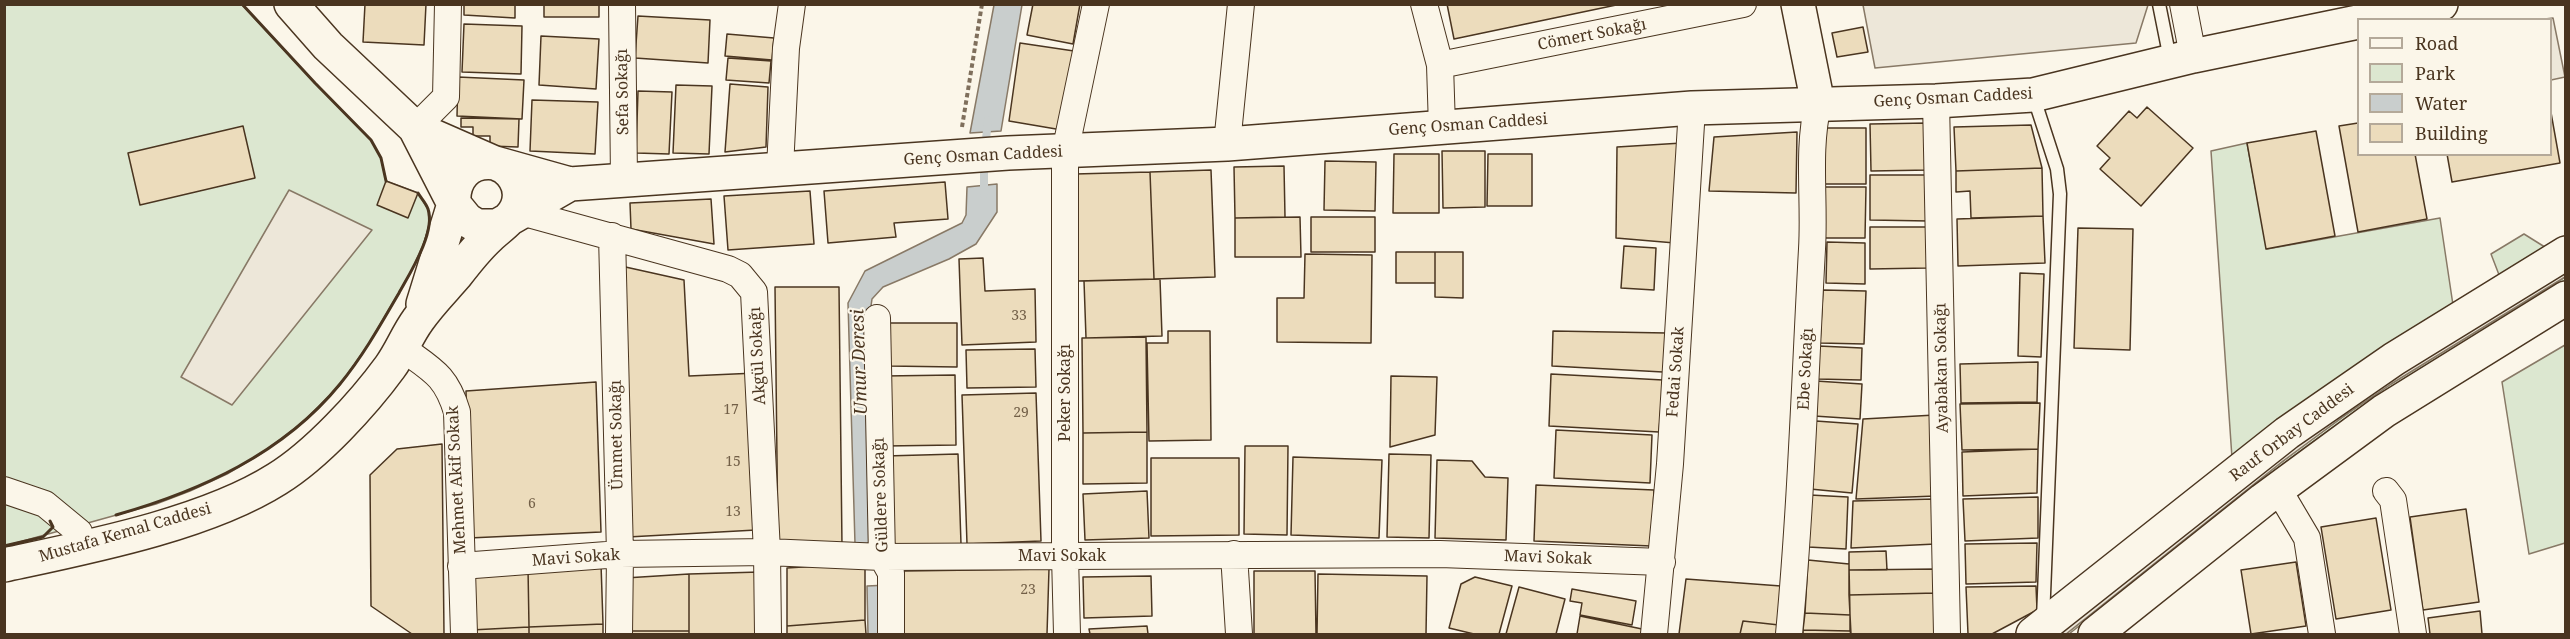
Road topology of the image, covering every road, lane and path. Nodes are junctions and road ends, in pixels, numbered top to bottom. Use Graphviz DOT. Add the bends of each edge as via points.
graph roads {
  1 [pos="291,4"];
  2 [pos="448,4"];
  3 [pos="622,4"];
  4 [pos="792,4"];
  5 [pos="982,4"];
  6 [pos="1096,4"];
  7 [pos="1241,4"];
  8 [pos="1424,4"];
  9 [pos="1743,4"];
  10 [pos="1798,4"];
  11 [pos="2441,4"];
  12 [pos="2168,7"];
  13 [pos="2377,18"];
  14 [pos="2357,22"];
  15 [pos="2182,59"];
  16 [pos="1440,65"];
  17 [pos="2033,95"];
  18 [pos="1936,101"];
  19 [pos="1818,104"];
  20 [pos="1692,108"];
  21 [pos="1442,127"];
  22 [pos="415,128"];
  23 [pos="1227,144"];
  24 [pos="1065,152"];
  25 [pos="951,158"];
  26 [pos="495,163"];
  27 [pos="780,168"];
  28 [pos="624,179"];
  29 [pos="570,184"];
  30 [pos="454,204"];
  31 [pos="514,217"];
  32 [pos="612,236"];
  33 [pos="2565,253"];
  34 [pos="2565,298"];
  35 [pos="877,318"];
  36 [pos="418,320"];
  37 [pos="402,348"];
  38 [pos="2278,489"];
  39 [pos="4,490"];
  40 [pos="2386,491"];
  41 [pos="79,532"];
  42 [pos="767,552"];
  43 [pos="620,554"];
  44 [pos="1233,554"];
  45 [pos="1065,556"];
  46 [pos="882,557"];
  47 [pos="1662,562"];
  48 [pos="4,565"];
  49 [pos="461,566"];
  50 [pos="2038,630"];
  51 [pos="464,634"];
  52 [pos="619,634"];
  53 [pos="768,634"];
  54 [pos="891,634"];
  55 [pos="1067,634"];
  56 [pos="1239,634"];
  57 [pos="1654,634"];
  58 [pos="1789,634"];
  59 [pos="1947,634"];
  60 [pos="2095,634"];
  61 [pos="2322,634"];
  62 [pos="2413,634"];
  1 -- 22 [label="street, Genç Osman Caddesi" via="328,46"];
  2 -- 22 [label="street" via="446,97"];
  3 -- 28 [label="street, Sefa Sokağı"];
  4 -- 27 [label="street"];
  5 -- 25 [label="path" via="962,129"];
  6 -- 24 [label="street, Peker Sokağı"];
  7 -- 23 [label="street"];
  8 -- 16 [label="street"];
  9 -- 16 [label="street, Cömert Sokağı"];
  10 -- 19 [label="street"];
  11 -- 13 [label="street"];
  12 -- 15 [label="street"];
  14 -- 15 [label="street, Genç Osman Caddesi"];
  15 -- 17 [label="street, Genç Osman Caddesi"];
  16 -- 21 [label="street"];
  17 -- 18 [label="street, Genç Osman Caddesi"];
  17 -- 50 [label="lane" via="2060,194"];
  18 -- 19 [label="street, Genç Osman Caddesi"];
  18 -- 59 [label="street, Ayabakan Sokağı"];
  19 -- 20 [label="street, Genç Osman Caddesi"];
  19 -- 58 [label="street, Ebe Sokağı" via="1813,128 1812,244"];
  20 -- 21 [label="street, Genç Osman Caddesi"];
  20 -- 47 [label="street, Fedai Sokak"];
  21 -- 23 [label="street, Genç Osman Caddesi"];
  22 -- 26 [label="street, Genç Osman Caddesi"];
  22 -- 30 [label="street, Genç Osman Caddesi"];
  23 -- 24 [label="street, Genç Osman Caddesi"];
  24 -- 25 [label="street, Genç Osman Caddesi"];
  24 -- 45 [label="street, Peker Sokağı"];
  25 -- 27 [label="street, Genç Osman Caddesi"];
  26 -- 29 [label="street, Genç Osman Caddesi"];
  26 -- 30 [label="street, Genç Osman Caddesi" via="477,163 460,175 453,192"];
  26 -- 31 [label="street, Genç Osman Caddesi" via="510,172 519,188"];
  27 -- 28 [label="street, Genç Osman Caddesi"];
  28 -- 29 [label="street, Genç Osman Caddesi"];
  29 -- 31 [label="street, Genç Osman Caddesi"];
  30 -- 31 [label="street, Genç Osman Caddesi" via="477,226 487,227"];
  30 -- 36 [label="street, Mustafa Kemal Caddesi"];
  31 -- 32 [label="street, Akgül Sokağı"];
  31 -- 36 [label="street, Mustafa Kemal Caddesi" via="488,237"];
  32 -- 42 [label="street, Akgül Sokağı" via="728,269 740,275 754,292"];
  32 -- 43 [label="street, Ümmet Sokağı"];
  33 -- 50 [label="street, Rauf Orbay Caddesi" via="2394,359 2287,433"];
  34 -- 38 [label="street" via="2384,411"];
  35 -- 46 [label="street, Güldere Sokağı"];
  36 -- 37 [label="street, Mustafa Kemal Caddesi"];
  37 -- 48 [label="street, Mustafa Kemal Caddesi" via="355,410 308,455 269,484 219,507 167,524"];
  37 -- 49 [label="street, Mehmet Akif Sokak" via="447,384 457,412"];
  38 -- 60 [label="street"];
  38 -- 61 [label="street" via="2307,538"];
  39 -- 41 [label="street" via="45,504"];
  40 -- 62 [label="street" via="2393,501"];
  42 -- 43 [label="street, Mavi Sokak"];
  42 -- 46 [label="street, Mavi Sokak"];
  42 -- 53 [label="street, Akgül Sokağı"];
  43 -- 49 [label="street, Mavi Sokak"];
  43 -- 52 [label="street, Ümmet Sokağı"];
  44 -- 45 [label="street, Mavi Sokak"];
  44 -- 47 [label="street, Mavi Sokak" via="1440,554"];
  44 -- 56 [label="street"];
  45 -- 46 [label="street, Mavi Sokak"];
  45 -- 55 [label="street, Peker Sokağı"];
  46 -- 54 [label="street, Güldere Sokağı" via="891,573"];
  47 -- 57 [label="street, Fedai Sokak"];
  49 -- 51 [label="street, Mehmet Akif Sokak"];
}
